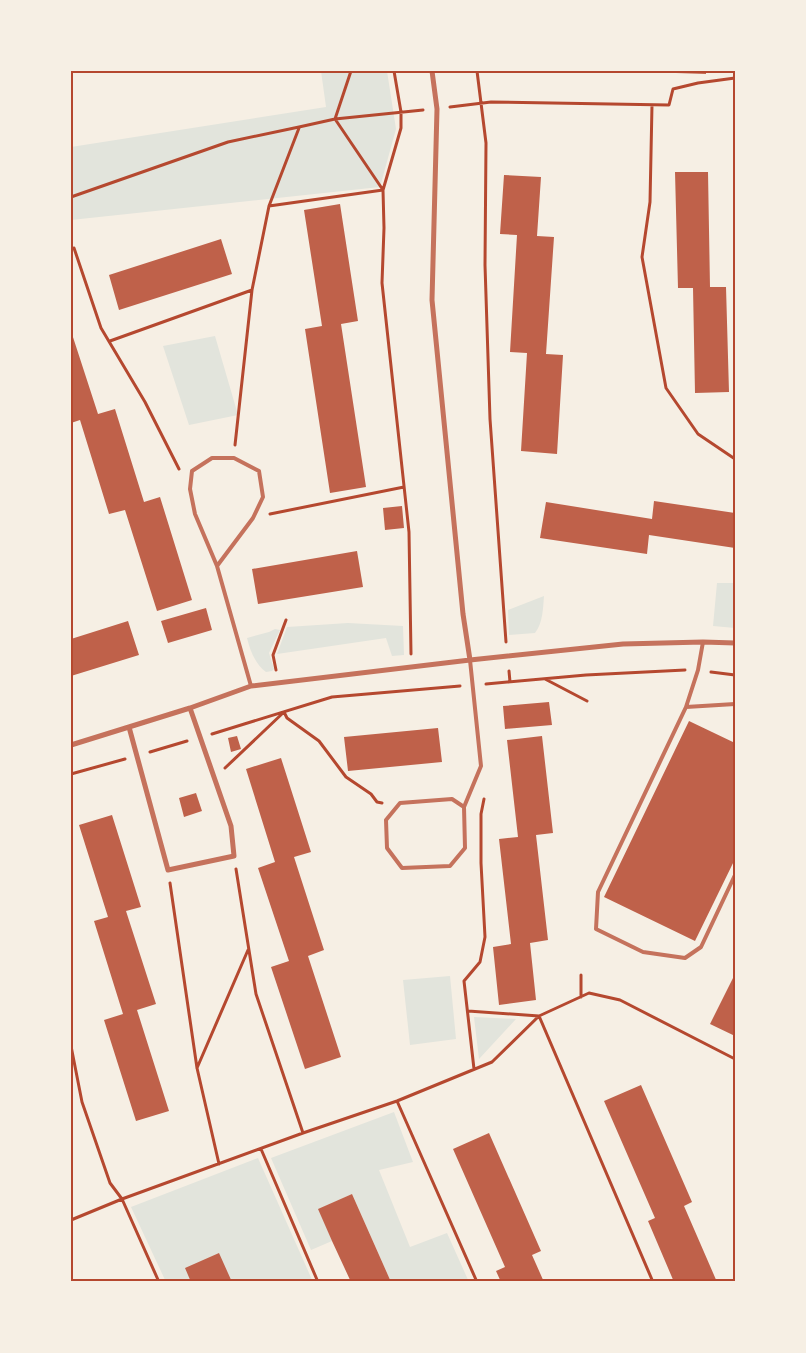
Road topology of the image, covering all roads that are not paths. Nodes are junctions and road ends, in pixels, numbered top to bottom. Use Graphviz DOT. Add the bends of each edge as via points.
graph roads {
  1 [pos="432,71"];
  2 [pos="217,566"];
  3 [pos="703,642"];
  4 [pos="735,642"];
  5 [pos="470,660"];
  6 [pos="251,686"];
  7 [pos="735,704"];
  8 [pos="686,707"];
  9 [pos="190,708"];
  10 [pos="129,727"];
  11 [pos="71,745"];
  12 [pos="464,807"];
  13 [pos="735,875"];
  1 -- 5 [label="street" via="437,109 432,300"];
  2 -- 2 [label="lane" via="195,514 190,489 192,471 212,458 234,458 259,471 263,497 253,518"];
  2 -- 6 [label="lane"];
  3 -- 4 [label="street"];
  3 -- 5 [label="street" via="623,644"];
  3 -- 8 [label="lane"];
  5 -- 6 [label="street"];
  5 -- 12 [label="lane" via="481,766"];
  6 -- 9 [label="street"];
  7 -- 8 [label="lane"];
  8 -- 13 [label="lane" via="598,892 596,929 643,952 685,958 701,947"];
  9 -- 10 [label="street"];
  9 -- 10 [label="street" via="231,826 234,856 168,870"];
  10 -- 11 [label="street"];
  12 -- 12 [label="lane" via="452,799 400,803 386,820 388,848 402,868 450,866 465,848"];
}
